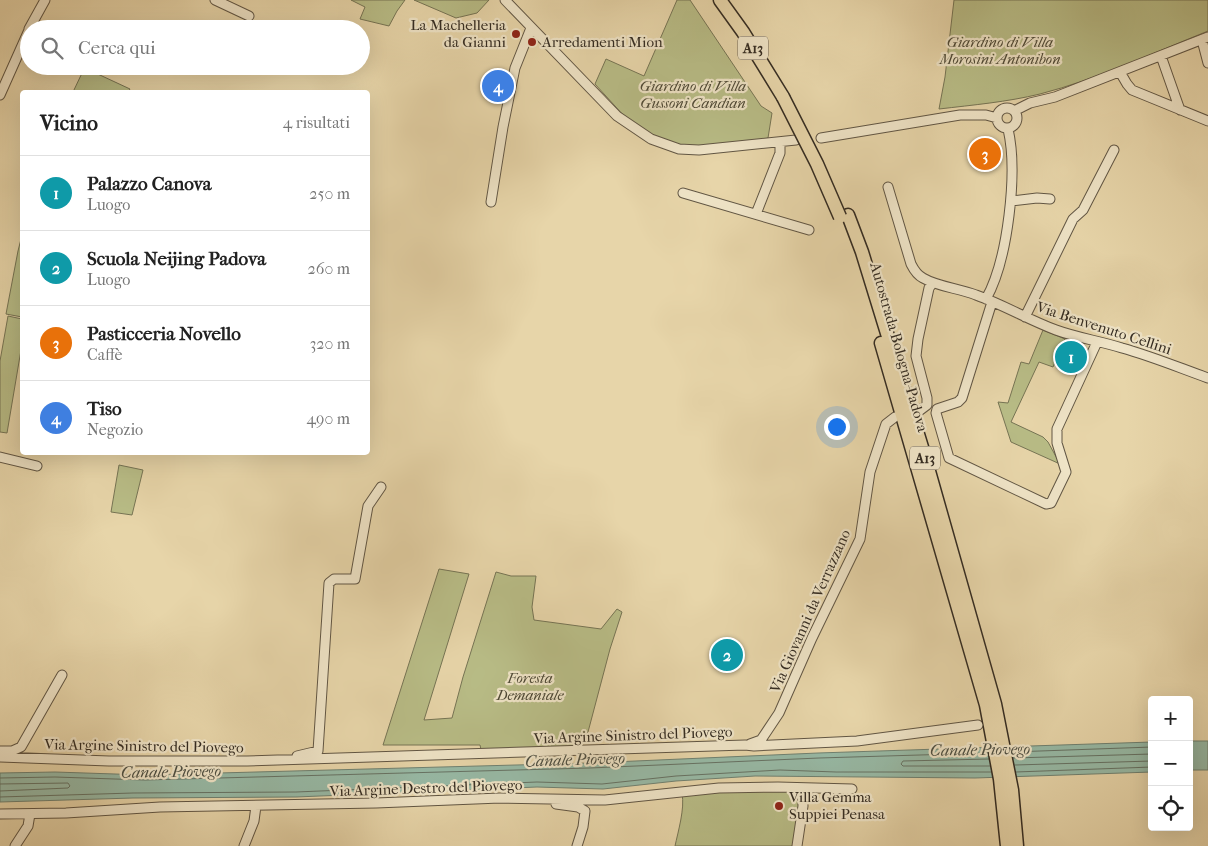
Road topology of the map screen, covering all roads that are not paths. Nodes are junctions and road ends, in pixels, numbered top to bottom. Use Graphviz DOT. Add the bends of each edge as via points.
graph roads {
  1 [pos="45,0"];
  2 [pos="215,0"];
  3 [pos="505,0"];
  4 [pos="720,0"];
  5 [pos="730,0"];
  6 [pos="249,16"];
  7 [pos="36,20"];
  8 [pos="530,28"];
  9 [pos="1205,38"];
  10 [pos="20,53"];
  11 [pos="1161,56"];
  12 [pos="1208,63"];
  13 [pos="1120,72"];
  14 [pos="0,94"];
  15 [pos="787,97"];
  16 [pos="1180,110"];
  17 [pos="1014,111"];
  18 [pos="997,118"];
  19 [pos="1208,121"];
  20 [pos="1008,129"];
  21 [pos="822,138"];
  22 [pos="796,140"];
  23 [pos="780,142"];
  24 [pos="1114,150"];
  25 [pos="888,187"];
  26 [pos="683,193"];
  27 [pos="1050,199"];
  28 [pos="1011,201"];
  29 [pos="491,202"];
  30 [pos="756,214"];
  31 [pos="809,230"];
  32 [pos="932,284"];
  33 [pos="989,301"];
  34 [pos="1025,317"];
  35 [pos="1097,342"];
  36 [pos="1208,378"];
  37 [pos="918,411"];
  38 [pos="895,417"];
  39 [pos="0,457"];
  40 [pos="37,466"];
  41 [pos="381,487"];
  42 [pos="62,675"];
  43 [pos="978,725"];
  44 [pos="745,745"];
  45 [pos="0,751"];
  46 [pos="0,758"];
  47 [pos="287,760"];
  48 [pos="802,788"];
  49 [pos="852,789"];
  50 [pos="550,799"];
  51 [pos="256,806"];
  52 [pos="0,814"];
  53 [pos="30,814"];
  54 [pos="1010,819"];
  55 [pos="16,846"];
  56 [pos="244,846"];
  57 [pos="576,846"];
  58 [pos="797,846"];
  59 [pos="1007,846"];
  60 [pos="1017,846"];
  1 -- 7 [label="street"];
  2 -- 6 [label="street"];
  3 -- 8 [label="street"];
  4 -- 15 [label="highway, Autostrada Bologna-Padova / A13"];
  5 -- 15 [label="highway, Autostrada Bologna-Padova / A13" via="756,36"];
  8 -- 23 [label="street" via="618,116 651,139 686,150"];
  8 -- 29 [label="street" via="515,68"];
  9 -- 11 [label="street"];
  9 -- 12 [label="street"];
  10 -- 14 [label="street"];
  11 -- 13 [label="street"];
  11 -- 16 [label="street"];
  13 -- 16 [label="street" via="1132,90"];
  13 -- 17 [label="street"];
  15 -- 54 [label="highway, Autostrada Bologna-Padova / A13, bridge" via="844,216 990,705 997,762"];
  16 -- 19 [label="street"];
  17 -- 18 [label="street" via="1008,108 1001,110"];
  17 -- 20 [label="street" via="1016,123"];
  18 -- 20 [label="street" via="999,125"];
  18 -- 21 [label="street" via="960,115"];
  20 -- 28 [label="street"];
  22 -- 23 [label="street"];
  23 -- 30 [label="street" via="780,153"];
  24 -- 34 [label="street" via="1083,210 1073,219"];
  25 -- 32 [label="street" via="911,264 921,278"];
  26 -- 30 [label="street"];
  27 -- 28 [label="street"];
  28 -- 33 [label="street" via="1001,260"];
  30 -- 31 [label="street"];
  32 -- 33 [label="street" via="955,288"];
  32 -- 37 [label="street" via="916,356 927,405"];
  33 -- 34 [label="street, Via Benvenuto Cellini"];
  33 -- 35 [label="street" via="962,398 937,409 936,413 949,458 1046,504 1051,503 1066,468 1056,443 1058,430"];
  34 -- 35 [label="street, Via Benvenuto Cellini"];
  35 -- 36 [label="street, Via Benvenuto Cellini"];
  38 -- 44 [label="street, Via Giovanni da Verrazzano" via="886,424 881,436 866,490 860,539 779,713 761,740"];
  39 -- 40 [label="street"];
  41 -- 47 [label="street, Via Argine Sinistro del Piovego" via="368,506 355,579 334,579 329,583 318,751"];
  42 -- 45 [label="street, Via Argine Sinistro del Piovego" via="21,747"];
  43 -- 44 [label="street, Via Argine Sinistro del Piovego" via="857,741"];
  44 -- 47 [label="street, Via Argine Sinistro del Piovego"];
  46 -- 47 [label="street, Via Argine Sinistro del Piovego" via="165,762"];
  48 -- 49 [label="street, Via Argine Destro del Piovego"];
  48 -- 50 [label="street, Via Argine Destro del Piovego" via="719,788 605,800"];
  48 -- 58 [label="street" via="803,806"];
  50 -- 51 [label="street, Via Argine Destro del Piovego"];
  50 -- 57 [label="street" via="553,803 585,811 584,827"];
  51 -- 53 [label="street, Via Argine Destro del Piovego"];
  51 -- 56 [label="street"];
  52 -- 53 [label="street, Via Argine Destro del Piovego"];
  53 -- 55 [label="street" via="28,826"];
  54 -- 59 [label="highway, Autostrada Bologna-Padova / A13"];
  54 -- 60 [label="highway, Autostrada Bologna-Padova / A13"];
}
